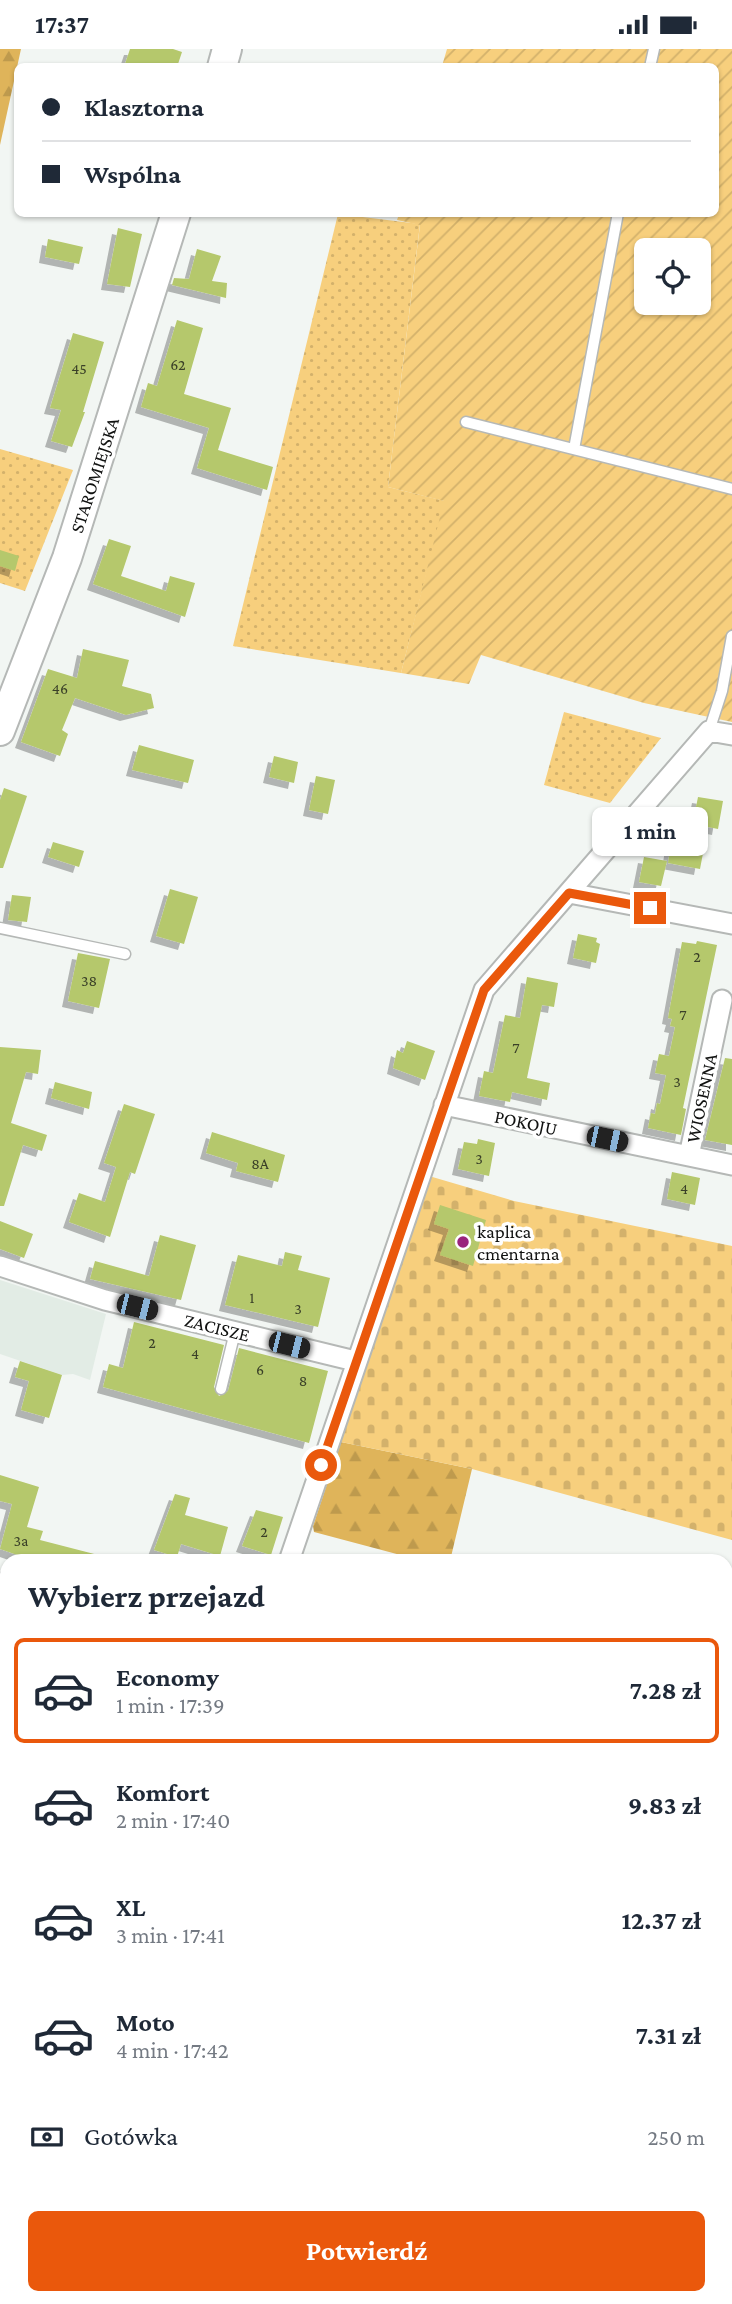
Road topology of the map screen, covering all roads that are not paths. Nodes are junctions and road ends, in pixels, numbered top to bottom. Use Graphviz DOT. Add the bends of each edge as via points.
graph roads {
  1 [pos="175,217"];
  2 [pos="617,217"];
  3 [pos="466,422"];
  4 [pos="574,449"];
  5 [pos="732,489"];
  6 [pos="732,636"];
  7 [pos="709,730"];
  8 [pos="0,731"];
  9 [pos="732,735"];
  10 [pos="569,893"];
  11 [pos="732,924"];
  12 [pos="0,928"];
  13 [pos="125,954"];
  14 [pos="722,1000"];
  15 [pos="444,1105"];
  16 [pos="689,1156"];
  17 [pos="732,1165"];
  18 [pos="0,1266"];
  19 [pos="235,1332"];
  20 [pos="361,1357"];
  21 [pos="221,1389"];
  22 [pos="291,1554"];
  1 -- 8 [label="street, STAROMIEJSKA" via="67,558"];
  2 -- 4 [label="lane"];
  3 -- 4 [label="lane"];
  4 -- 5 [label="lane"];
  6 -- 7 [label="lane"];
  7 -- 9 [label="street"];
  7 -- 10 [label="street"];
  10 -- 11 [label="street"];
  10 -- 15 [label="street" via="484,990"];
  12 -- 13 [label="lane"];
  14 -- 16 [label="street, WIOSENNA"];
  15 -- 16 [label="street, POKOJU"];
  15 -- 20 [label="street"];
  16 -- 17 [label="street, POKOJU"];
  18 -- 19 [label="street, ZACISZE" via="105,1300"];
  19 -- 20 [label="street, ZACISZE"];
  19 -- 21 [label="lane"];
  20 -- 22 [label="street"];
}
